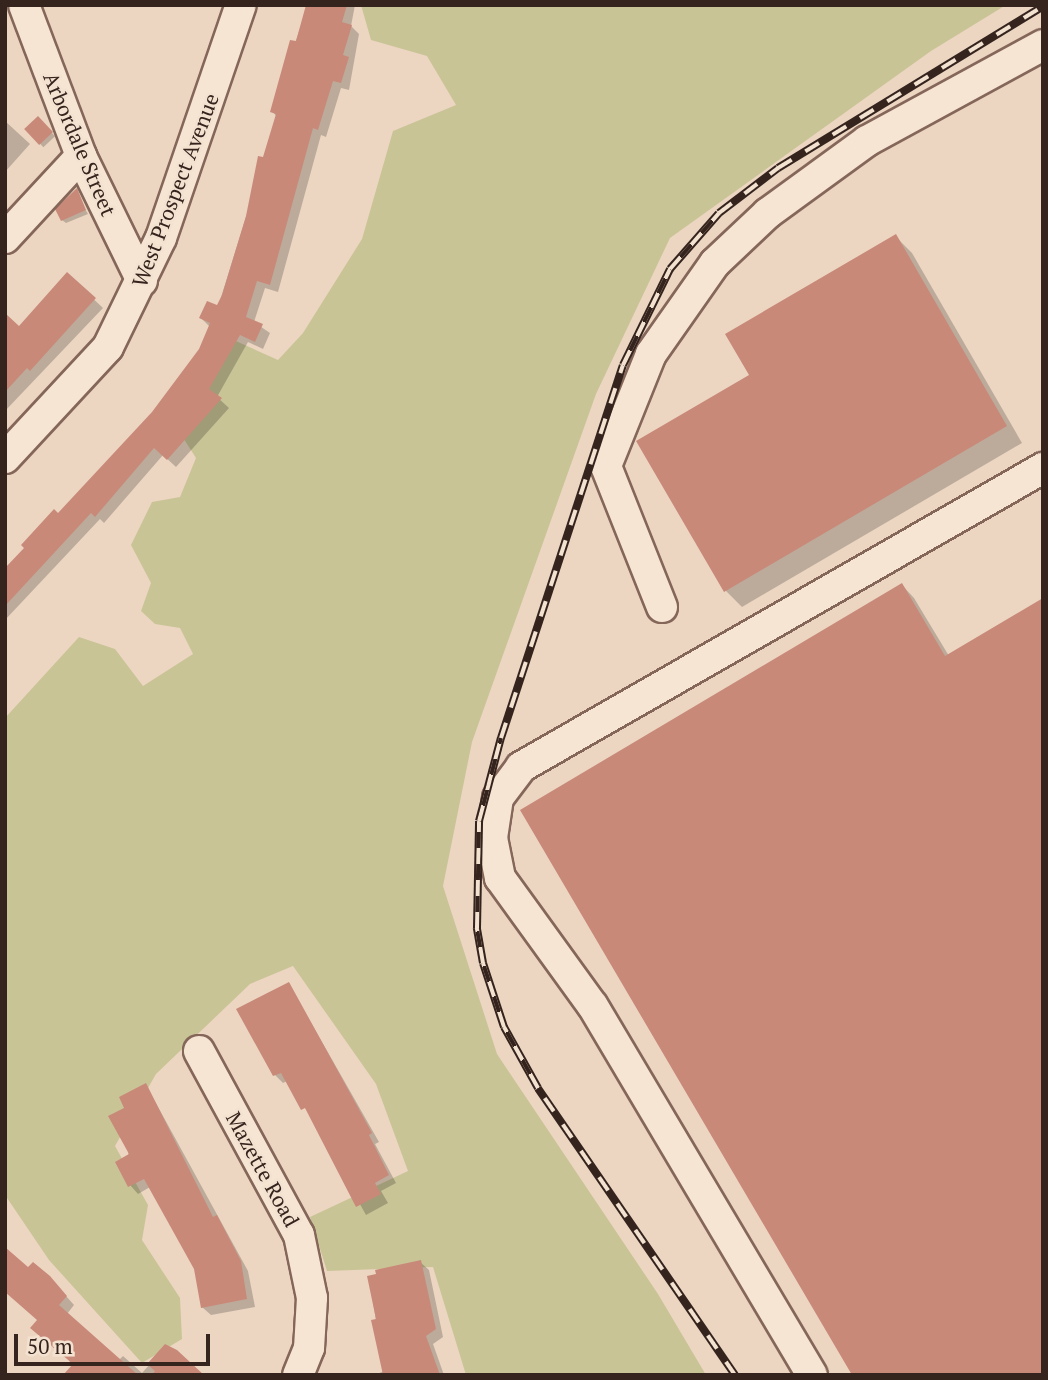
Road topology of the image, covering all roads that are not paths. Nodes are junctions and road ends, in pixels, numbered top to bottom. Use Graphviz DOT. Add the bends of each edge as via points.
graph roads {
  1 [pos="11,5"];
  2 [pos="24,5"];
  3 [pos="242,5"];
  4 [pos="5,12"];
  5 [pos="1043,45"];
  6 [pos="81,156"];
  7 [pos="5,238"];
  8 [pos="142,281"];
  9 [pos="5,458"];
  10 [pos="1043,468"];
  11 [pos="663,607"];
  12 [pos="199,1051"];
  13 [pos="298,1375"];
  14 [pos="812,1375"];
  1 -- 4 [label="street"];
  2 -- 6 [label="street, Arbordale Street"];
  3 -- 8 [label="street, West Prospect Avenue"];
  5 -- 11 [label="street" via="867,141 768,213 715,263 651,354 606,466"];
  6 -- 7 [label="street"];
  6 -- 8 [label="street, Arbordale Street"];
  8 -- 9 [label="street, West Prospect Avenue" via="108,347"];
  10 -- 14 [label="street" via="521,767 498,798 492,838 500,878 592,1005"];
  12 -- 13 [label="street, Mazette Road" via="299,1235 312,1298 309,1348"];
}
